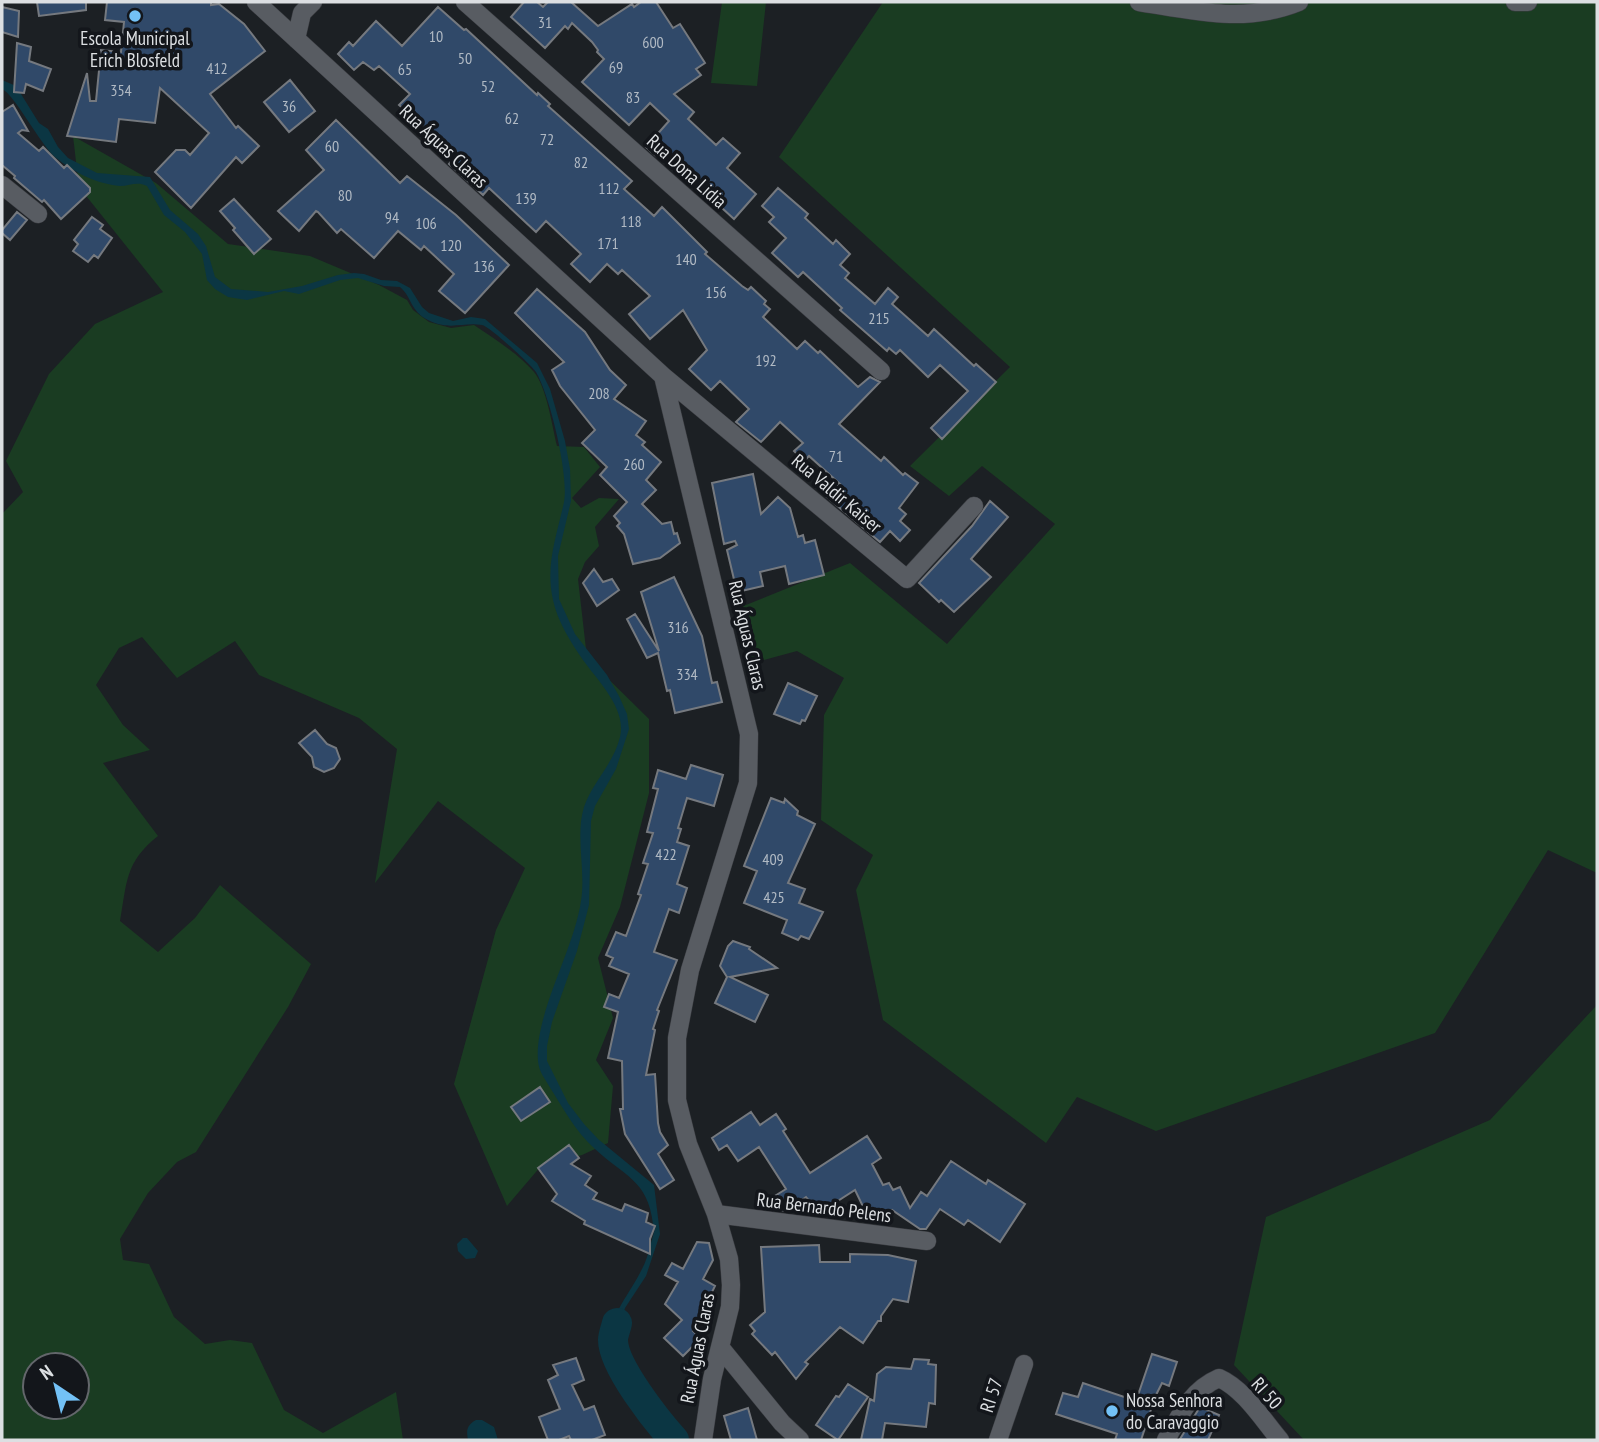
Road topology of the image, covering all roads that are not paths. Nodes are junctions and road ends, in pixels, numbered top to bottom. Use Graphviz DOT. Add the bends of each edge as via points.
graph roads {
  1 [pos="256,2"];
  2 [pos="313,2"];
  3 [pos="465,2"];
  4 [pos="1139,2"];
  5 [pos="1299,2"];
  6 [pos="1515,2"];
  7 [pos="1528,2"];
  8 [pos="296,39"];
  9 [pos="2,185"];
  10 [pos="38,214"];
  11 [pos="881,371"];
  12 [pos="663,376"];
  13 [pos="974,506"];
  14 [pos="716,1214"];
  15 [pos="927,1241"];
  16 [pos="720,1347"];
  17 [pos="1024,1364"];
  18 [pos="703,1440"];
  19 [pos="800,1440"];
  20 [pos="999,1440"];
  21 [pos="1166,1440"];
  22 [pos="1280,1440"];
  1 -- 8 [label="street, Rua Águas Claras"];
  2 -- 8 [label="street" via="302,13"];
  3 -- 11 [label="street, Rua Dona Lidia"];
  4 -- 5 [label="street" via="1228,16 1276,11"];
  6 -- 7 [label="street"];
  8 -- 12 [label="street, Rua Águas Claras"];
  9 -- 10 [label="street"];
  12 -- 13 [label="street, Rua Valdir Kaiser" via="907,579"];
  12 -- 14 [label="street, Rua Águas Claras" via="749,734 748,783 690,970 677,1038 677,1100 688,1144"];
  14 -- 15 [label="street, Rua Bernardo Pelens"];
  14 -- 16 [label="street, Rua Águas Claras" via="731,1285"];
  16 -- 18 [label="street, Rua Águas Claras"];
  16 -- 19 [label="street"];
  17 -- 20 [label="street, RI 57"];
  21 -- 22 [label="street, RI 50" via="1189,1399 1219,1378 1245,1398"];
}
